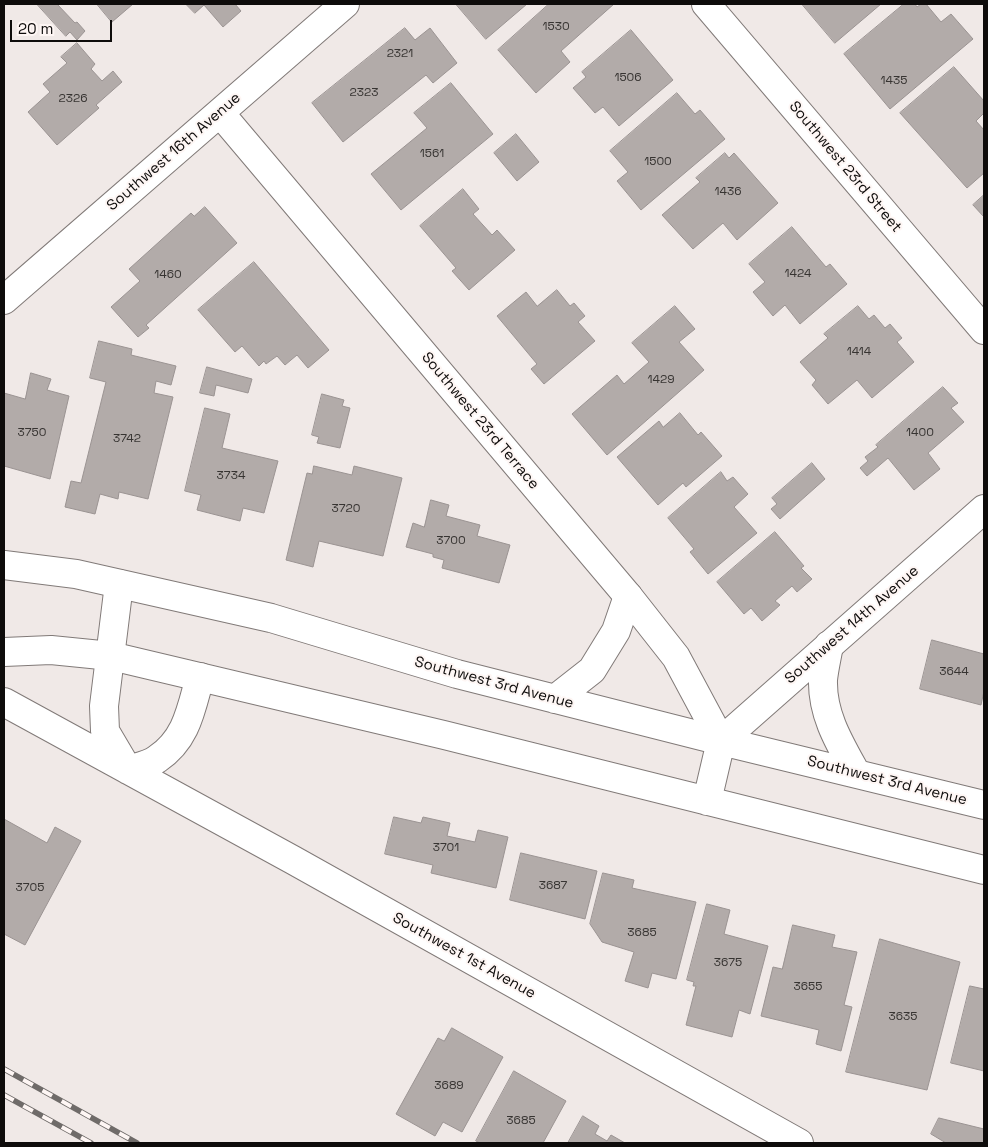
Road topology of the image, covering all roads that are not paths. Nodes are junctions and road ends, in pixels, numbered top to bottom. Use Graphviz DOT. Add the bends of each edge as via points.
graph roads {
  1 [pos="345,4"];
  2 [pos="706,4"];
  3 [pos="220,113"];
  4 [pos="4,300"];
  5 [pos="984,330"];
  6 [pos="984,510"];
  7 [pos="4,565"];
  8 [pos="119,584"];
  9 [pos="628,596"];
  10 [pos="828,646"];
  11 [pos="4,652"];
  12 [pos="110,656"];
  13 [pos="200,677"];
  14 [pos="554,699"];
  15 [pos="4,702"];
  16 [pos="721,742"];
  17 [pos="128,770"];
  18 [pos="856,774"];
  19 [pos="707,801"];
  20 [pos="984,805"];
  21 [pos="984,870"];
  22 [pos="799,1143"];
  1 -- 3 [label="street, Southwest 16th Avenue"];
  2 -- 5 [label="street, Southwest 23rd Street"];
  3 -- 4 [label="street, Southwest 16th Avenue"];
  3 -- 9 [label="street, Southwest 23rd Terrace"];
  6 -- 10 [label="street, Southwest 14th Avenue"];
  7 -- 8 [label="street, Southwest 3rd Avenue" via="76,574"];
  8 -- 12 [label="street"];
  8 -- 14 [label="street, Southwest 3rd Avenue" via="270,618 457,674"];
  9 -- 14 [label="street" via="616,631 592,670"];
  9 -- 16 [label="street, Southwest 23rd Terrace" via="676,657"];
  10 -- 16 [label="street, Southwest 14th Avenue"];
  10 -- 18 [label="street" via="823,678 827,713"];
  11 -- 12 [label="street" via="51,650"];
  12 -- 13 [label="street"];
  12 -- 17 [label="street" via="104,706 105,731"];
  13 -- 17 [label="street" via="188,721 177,742 156,760"];
  13 -- 19 [label="street"];
  14 -- 16 [label="street, Southwest 3rd Avenue"];
  15 -- 17 [label="street, Southwest 1st Avenue"];
  16 -- 18 [label="street, Southwest 3rd Avenue"];
  16 -- 19 [label="street"];
  17 -- 22 [label="street, Southwest 1st Avenue"];
  18 -- 20 [label="street, Southwest 3rd Avenue"];
  19 -- 21 [label="street"];
}
